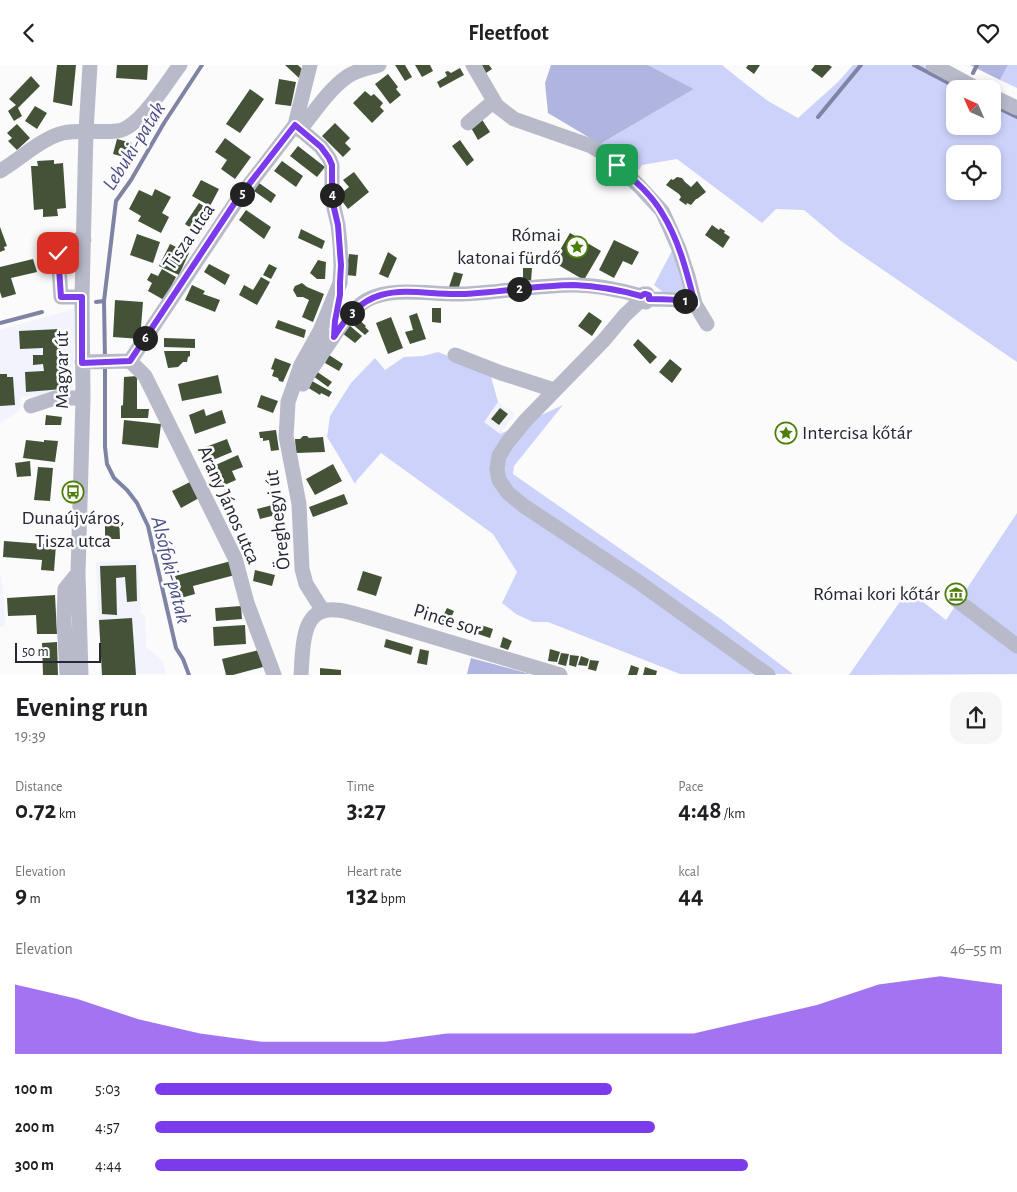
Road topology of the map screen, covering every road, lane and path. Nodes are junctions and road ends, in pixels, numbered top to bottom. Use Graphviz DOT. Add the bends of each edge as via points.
graph roads {
  1 [pos="90,65"];
  2 [pos="180,65"];
  3 [pos="310,65"];
  4 [pos="379,65"];
  5 [pos="473,65"];
  6 [pos="933,65"];
  7 [pos="961,80"];
  8 [pos="1001,100"];
  9 [pos="494,101"];
  10 [pos="1017,107"];
  11 [pos="468,123"];
  12 [pos="297,127"];
  13 [pos="86,131"];
  14 [pos="0,171"];
  15 [pos="84,240"];
  16 [pos="82,297"];
  17 [pos="644,299"];
  18 [pos="695,304"];
  19 [pos="707,324"];
  20 [pos="327,334"];
  21 [pos="455,355"];
  22 [pos="130,361"];
  23 [pos="88,362"];
  24 [pos="554,391"];
  25 [pos="82,398"];
  26 [pos="31,406"];
  27 [pos="78,573"];
  28 [pos="954,598"];
  29 [pos="323,611"];
  30 [pos="1017,646"];
  31 [pos="67,675"];
  32 [pos="81,675"];
  33 [pos="274,675"];
  34 [pos="301,675"];
  35 [pos="560,675"];
  36 [pos="768,675"];
  1 -- 13 [label="street, Magyar út"];
  2 -- 13 [label="street" via="148,109 130,125 119,131"];
  3 -- 12 [label="street, Tisza utca"];
  4 -- 12 [label="street" via="350,75"];
  5 -- 9 [label="street"];
  6 -- 7 [label="street"];
  8 -- 10 [label="street"];
  9 -- 11 [label="street"];
  9 -- 18 [label="street" via="514,119 603,153 639,186 662,211 688,276"];
  12 -- 20 [label="street" via="321,147 332,165 332,193 341,265 340,283"];
  12 -- 22 [label="street, Tisza utca" via="236,201"];
  13 -- 14 [label="street" via="62,133"];
  13 -- 15 [label="street, Magyar út"];
  15 -- 16 [label="street, Magyar út"];
  15 -- 16 [label="street" via="78,240 58,253 61,297"];
  16 -- 23 [label="street, Magyar út"];
  17 -- 18 [label="street, Öreghegyi út" via="684,300"];
  17 -- 20 [label="street, Öreghegyi út" via="623,291 576,285 460,294 398,292 367,300"];
  17 -- 24 [label="street"];
  18 -- 19 [label="street"];
  20 -- 29 [label="street, Öreghegyi út" via="286,421 299,504 302,569 306,584"];
  21 -- 24 [label="street"];
  22 -- 23 [label="street"];
  22 -- 33 [label="street, Arany János utca" via="145,375 236,558 247,603"];
  23 -- 25 [label="street, Magyar út"];
  24 -- 36 [label="street" via="525,421 499,456 499,480 508,493"];
  25 -- 26 [label="street" via="55,398"];
  25 -- 27 [label="street, Magyar út"];
  27 -- 31 [label="street" via="65,589"];
  27 -- 32 [label="street, Magyar út"];
  28 -- 30 [label="street"];
  29 -- 34 [label="street" via="308,623"];
  29 -- 35 [label="street, Pince sor" via="335,609 363,616"];
}
